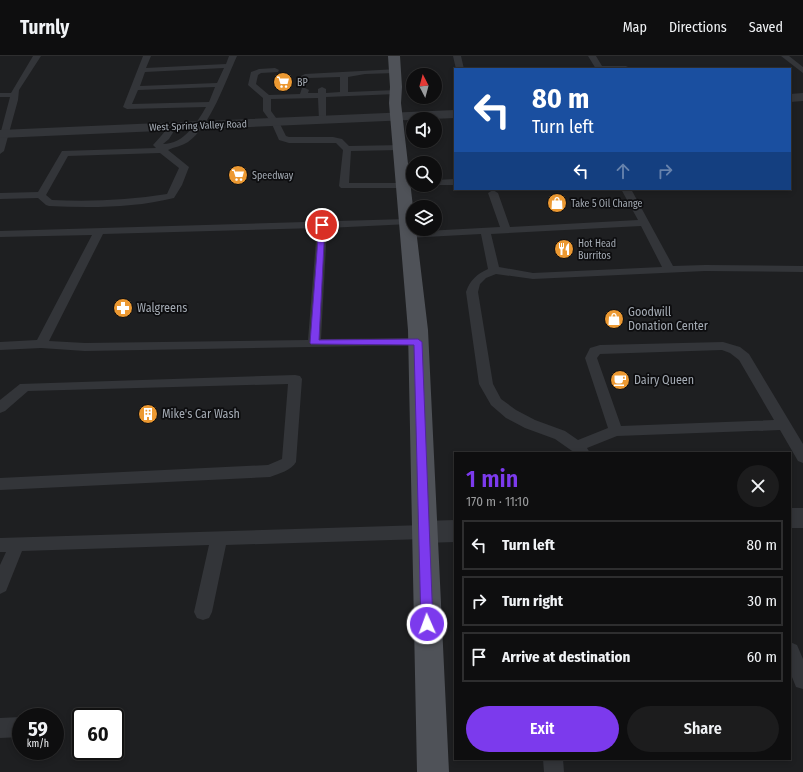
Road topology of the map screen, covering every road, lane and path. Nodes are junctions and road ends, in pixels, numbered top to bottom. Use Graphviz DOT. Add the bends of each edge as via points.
graph roads {
  1 [pos="37,56"];
  2 [pos="147,56"];
  3 [pos="233,56"];
  4 [pos="457,56"];
  5 [pos="592,56"];
  6 [pos="785,56"];
  7 [pos="228,66"];
  8 [pos="625,66"];
  9 [pos="460,68"];
  10 [pos="599,68"];
  11 [pos="608,68"];
  12 [pos="142,70"];
  13 [pos="275,70"];
  14 [pos="311,70"];
  15 [pos="395,73"];
  16 [pos="801,74"];
  17 [pos="344,75"];
  18 [pos="220,85"];
  19 [pos="323,86"];
  20 [pos="135,88"];
  21 [pos="305,89"];
  22 [pos="344,94"];
  23 [pos="0,95"];
  24 [pos="14,95"];
  25 [pos="267,97"];
  26 [pos="803,97"];
  27 [pos="791,98"];
  28 [pos="211,104"];
  29 [pos="454,114"];
  30 [pos="397,116"];
  31 [pos="323,120"];
  32 [pos="275,122"];
  33 [pos="199,125"];
  34 [pos="173,126"];
  35 [pos="3,134"];
  36 [pos="400,146"];
  37 [pos="164,149"];
  38 [pos="347,149"];
  39 [pos="0,151"];
  40 [pos="406,179"];
  41 [pos="454,182"];
  42 [pos="442,183"];
  43 [pos="406,185"];
  44 [pos="627,190"];
  45 [pos="493,193"];
  46 [pos="41,195"];
  47 [pos="0,196"];
  48 [pos="644,223"];
  49 [pos="322,225"];
  50 [pos="406,228"];
  51 [pos="442,229"];
  52 [pos="506,230"];
  53 [pos="485,231"];
  54 [pos="99,232"];
  55 [pos="0,234"];
  56 [pos="408,236"];
  57 [pos="669,269"];
  58 [pos="803,269"];
  59 [pos="494,270"];
  60 [pos="418,342"];
  61 [pos="314,343"];
  62 [pos="41,344"];
  63 [pos="0,346"];
  64 [pos="0,408"];
  65 [pos="784,425"];
  66 [pos="616,431"];
  67 [pos="580,450"];
  68 [pos="803,457"];
  69 [pos="0,484"];
  70 [pos="791,518"];
  71 [pos="803,518"];
  72 [pos="454,531"];
  73 [pos="424,532"];
  74 [pos="218,538"];
  75 [pos="17,544"];
  76 [pos="0,545"];
  77 [pos="0,586"];
  78 [pos="203,612"];
  79 [pos="791,653"];
  80 [pos="803,680"];
  81 [pos="12,727"];
  82 [pos="0,728"];
  83 [pos="553,760"];
  84 [pos="433,772"];
  85 [pos="554,772"];
  1 -- 24 [label="lane"];
  2 -- 12 [label="lane"];
  3 -- 7 [label="lane"];
  4 -- 9 [label="lane"];
  5 -- 10 [label="lane"];
  6 -- 16 [label="lane"];
  7 -- 12 [label="lane"];
  7 -- 18 [label="lane"];
  8 -- 11 [label="lane"];
  12 -- 20 [label="lane"];
  13 -- 25 [label="lane" via="256,72 252,78 252,84"];
  14 -- 17 [label="lane" via="334,70"];
  15 -- 17 [label="lane" via="365,72"];
  15 -- 22 [label="lane"];
  15 -- 30 [label="main road"];
  17 -- 19 [label="lane"];
  17 -- 22 [label="lane"];
  18 -- 20 [label="lane"];
  18 -- 28 [label="lane"];
  19 -- 21 [label="lane"];
  19 -- 21 [label="lane" via="306,76"];
  19 -- 22 [label="lane"];
  19 -- 31 [label="lane"];
  20 -- 28 [label="lane" via="127,107"];
  21 -- 25 [label="lane"];
  23 -- 24 [label="lane"];
  24 -- 35 [label="lane"];
  25 -- 32 [label="lane" via="267,111"];
  26 -- 27 [label="street"];
  28 -- 33 [label="lane"];
  29 -- 30 [label="street, West Spring Valley Road"];
  30 -- 31 [label="street, West Spring Valley Road"];
  30 -- 36 [label="main road"];
  31 -- 32 [label="street, West Spring Valley Road"];
  32 -- 33 [label="street, West Spring Valley Road"];
  32 -- 38 [label="lane" via="282,138 339,141"];
  33 -- 34 [label="street, West Spring Valley Road"];
  33 -- 37 [label="lane" via="184,142"];
  34 -- 35 [label="street, West Spring Valley Road"];
  34 -- 37 [label="lane" via="157,145"];
  35 -- 39 [label="lane"];
  36 -- 38 [label="lane"];
  36 -- 40 [label="main road"];
  37 -- 46 [label="lane" via="65,154"];
  37 -- 46 [label="lane" via="184,166 171,196 141,202 74,204 49,202"];
  38 -- 43 [label="lane" via="344,186"];
  41 -- 42 [label="lane"];
  44 -- 48 [label="lane"];
  45 -- 52 [label="lane"];
  46 -- 47 [label="lane"];
  48 -- 52 [label="lane"];
  48 -- 57 [label="lane"];
  49 -- 50 [label="lane"];
  49 -- 54 [label="lane"];
  49 -- 61 [label="lane"];
  51 -- 53 [label="lane"];
  52 -- 53 [label="lane"];
  53 -- 59 [label="lane"];
  54 -- 55 [label="lane"];
  54 -- 62 [label="lane"];
  56 -- 60 [label="main road"];
  57 -- 58 [label="lane"];
  57 -- 59 [label="lane" via="533,276"];
  59 -- 67 [label="lane" via="482,276 475,283 472,292 486,384 496,402 511,414 560,435"];
  60 -- 61 [label="lane"];
  60 -- 73 [label="main road"];
  61 -- 62 [label="lane" via="85,347"];
  62 -- 63 [label="lane"];
  64 -- 69 [label="lane" via="25,387 295,379 289,462 270,471"];
  65 -- 66 [label="lane"];
  65 -- 66 [label="lane" via="744,357 735,350 723,346 595,350 591,358"];
  65 -- 68 [label="lane"];
  66 -- 67 [label="lane"];
  70 -- 71 [label="street"];
  72 -- 73 [label="street"];
  73 -- 74 [label="lane"];
  73 -- 84 [label="main road"];
  74 -- 75 [label="lane"];
  74 -- 78 [label="lane"];
  75 -- 76 [label="lane"];
  75 -- 77 [label="lane"];
  79 -- 80 [label="lane"];
  81 -- 82 [label="lane"];
  83 -- 85 [label="lane"];
}
